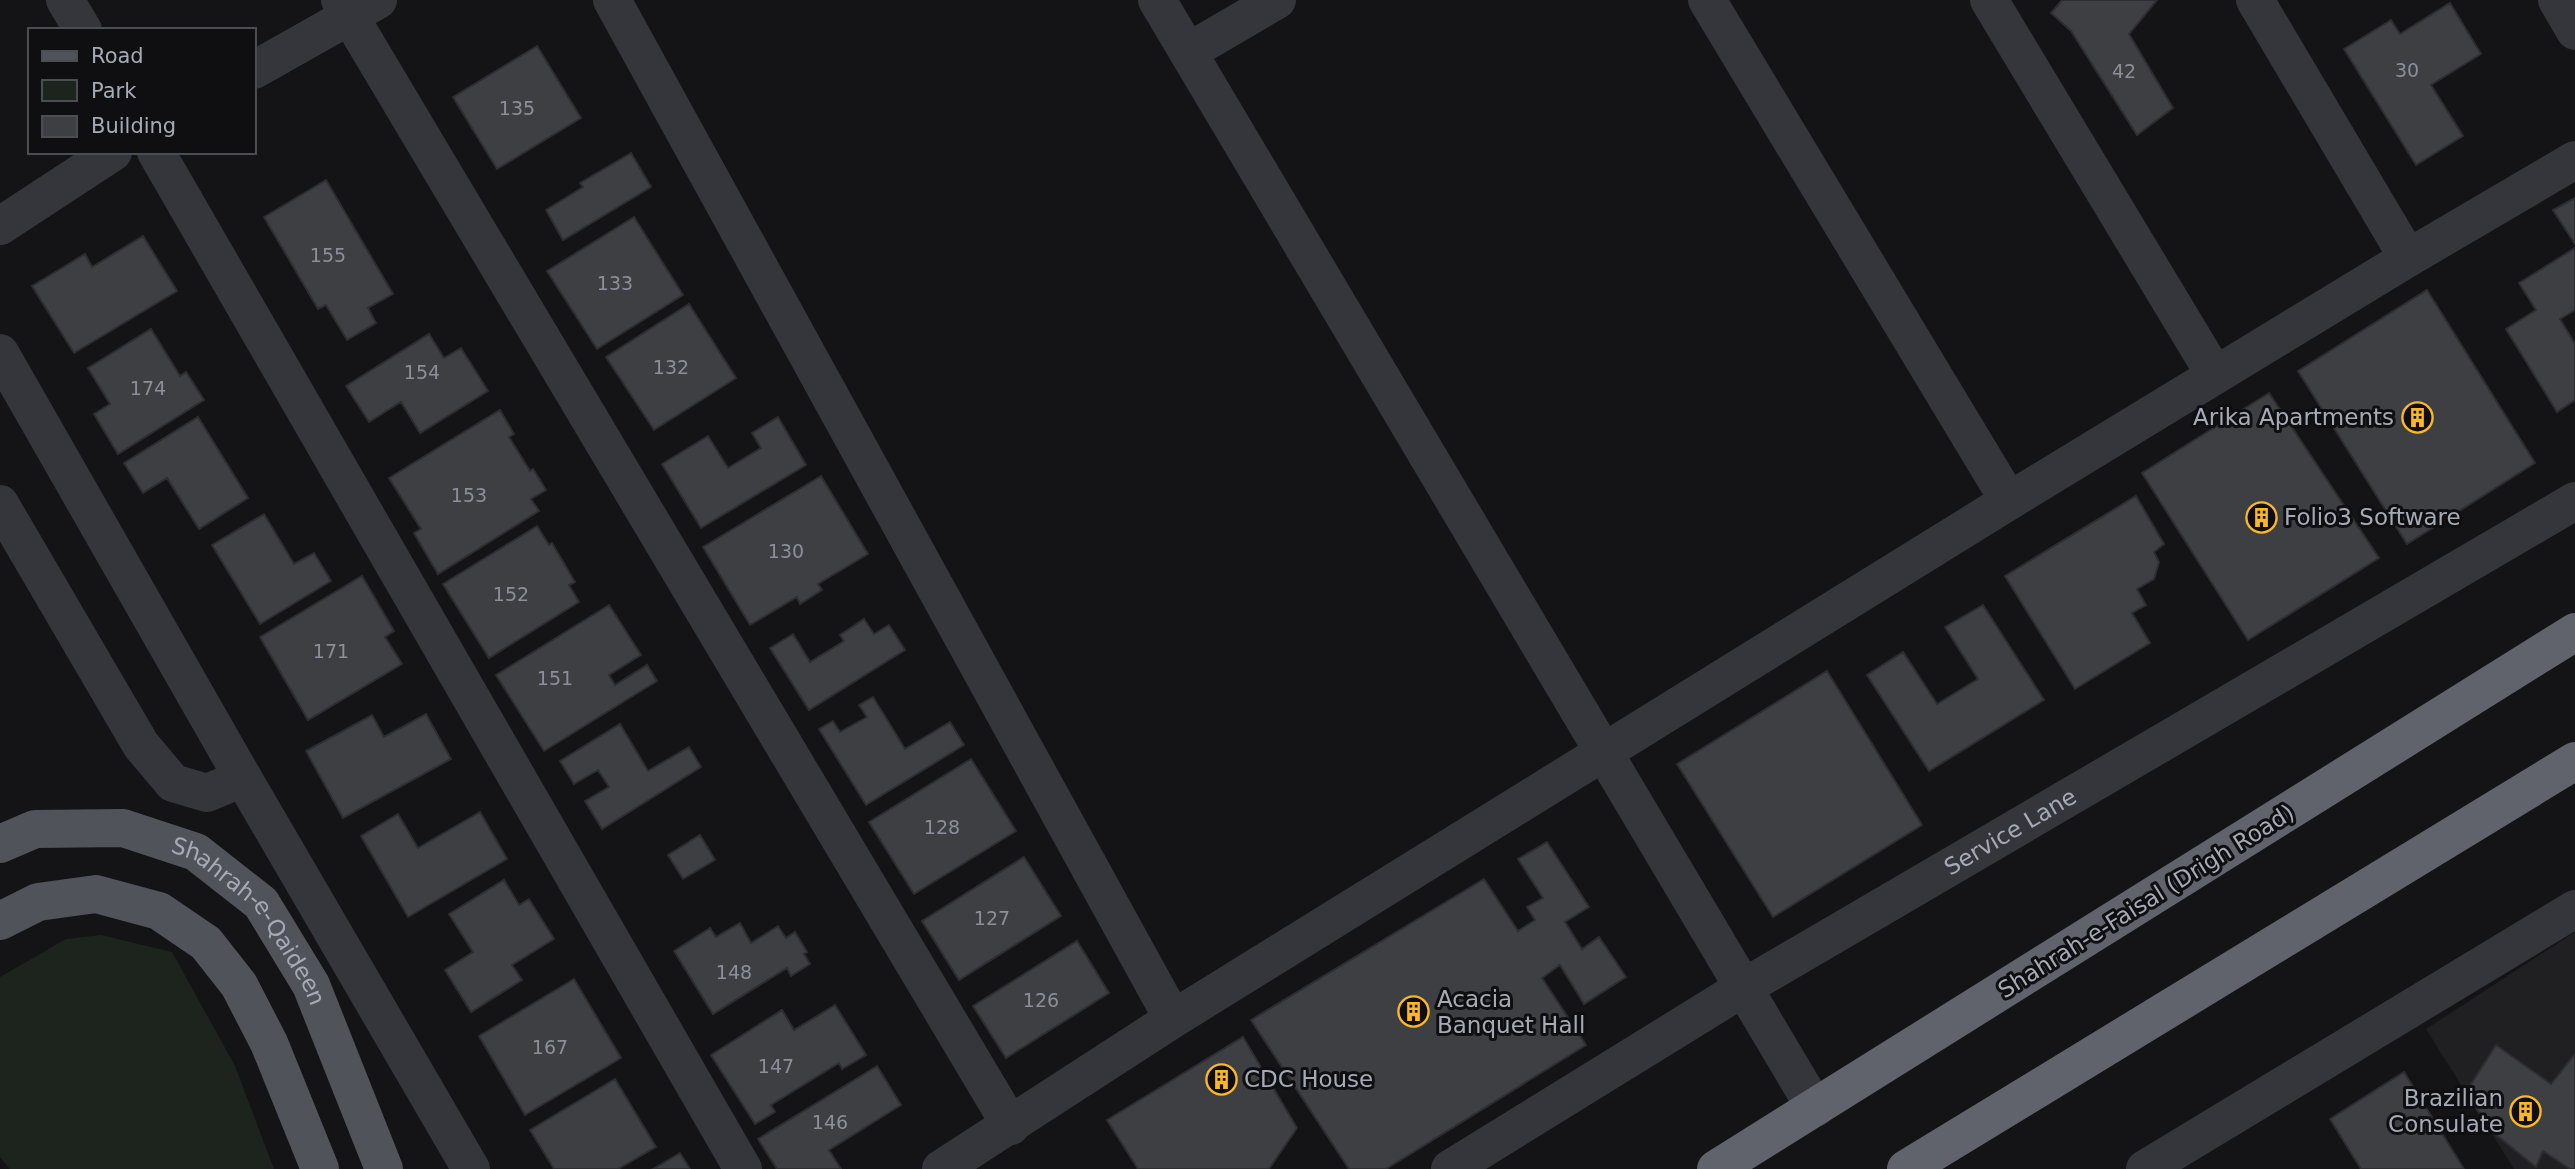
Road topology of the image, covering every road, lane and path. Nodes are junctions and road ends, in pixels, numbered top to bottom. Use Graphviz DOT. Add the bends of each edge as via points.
graph roads {
  1 [pos="65,0"];
  2 [pos="612,0"];
  3 [pos="1157,0"];
  4 [pos="1277,0"];
  5 [pos="1707,0"];
  6 [pos="1989,0"];
  7 [pos="2255,0"];
  8 [pos="2557,0"];
  9 [pos="356,5"];
  10 [pos="82,28"];
  11 [pos="2575,31"];
  12 [pos="1188,52"];
  13 [pos="256,69"];
  14 [pos="110,154"];
  15 [pos="157,154"];
  16 [pos="2575,160"];
  17 [pos="0,226"];
  18 [pos="2408,258"];
  19 [pos="0,353"];
  20 [pos="2215,375"];
  21 [pos="2009,501"];
  22 [pos="2575,501"];
  23 [pos="0,504"];
  24 [pos="2575,632"];
  25 [pos="1604,753"];
  26 [pos="2575,761"];
  27 [pos="243,778"];
  28 [pos="0,844"];
  29 [pos="2575,909"];
  30 [pos="0,921"];
  31 [pos="1743,988"];
  32 [pos="1172,1019"];
  33 [pos="1815,1108"];
  34 [pos="1011,1126"];
  35 [pos="320,1169"];
  36 [pos="384,1169"];
  37 [pos="471,1169"];
  38 [pos="743,1169"];
  39 [pos="941,1169"];
  40 [pos="1450,1169"];
  41 [pos="1716,1169"];
  42 [pos="1906,1169"];
  43 [pos="2145,1169"];
  1 -- 10 [label="street"];
  2 -- 32 [label="street"];
  3 -- 12 [label="street"];
  4 -- 12 [label="street"];
  5 -- 21 [label="street"];
  6 -- 20 [label="street"];
  7 -- 18 [label="street"];
  8 -- 11 [label="street"];
  9 -- 13 [label="street"];
  9 -- 34 [label="street"];
  12 -- 25 [label="street"];
  14 -- 17 [label="street"];
  15 -- 38 [label="street"];
  16 -- 18 [label="street"];
  18 -- 20 [label="street"];
  19 -- 27 [label="street"];
  20 -- 21 [label="street"];
  21 -- 25 [label="street"];
  22 -- 31 [label="street, Service Lane"];
  23 -- 27 [label="street" via="141,745 173,783 206,793"];
  24 -- 33 [label="highway, Shahrah-e-Faisal (Drigh Road)"];
  25 -- 31 [label="street"];
  25 -- 32 [label="street"];
  26 -- 42 [label="highway"];
  27 -- 37 [label="street"];
  28 -- 36 [label="main road, Shahrah-e-Qaideen" via="35,829 123,828 196,852 261,903 311,985"];
  29 -- 43 [label="street"];
  30 -- 35 [label="main road, Shahrah-e-Qaideen" via="38,902 96,894 159,911 206,943 239,985 269,1043"];
  31 -- 33 [label="street"];
  31 -- 40 [label="street, Service Lane"];
  32 -- 34 [label="street"];
  33 -- 41 [label="highway, Shahrah-e-Faisal (Drigh Road)"];
  34 -- 39 [label="street"];
}
